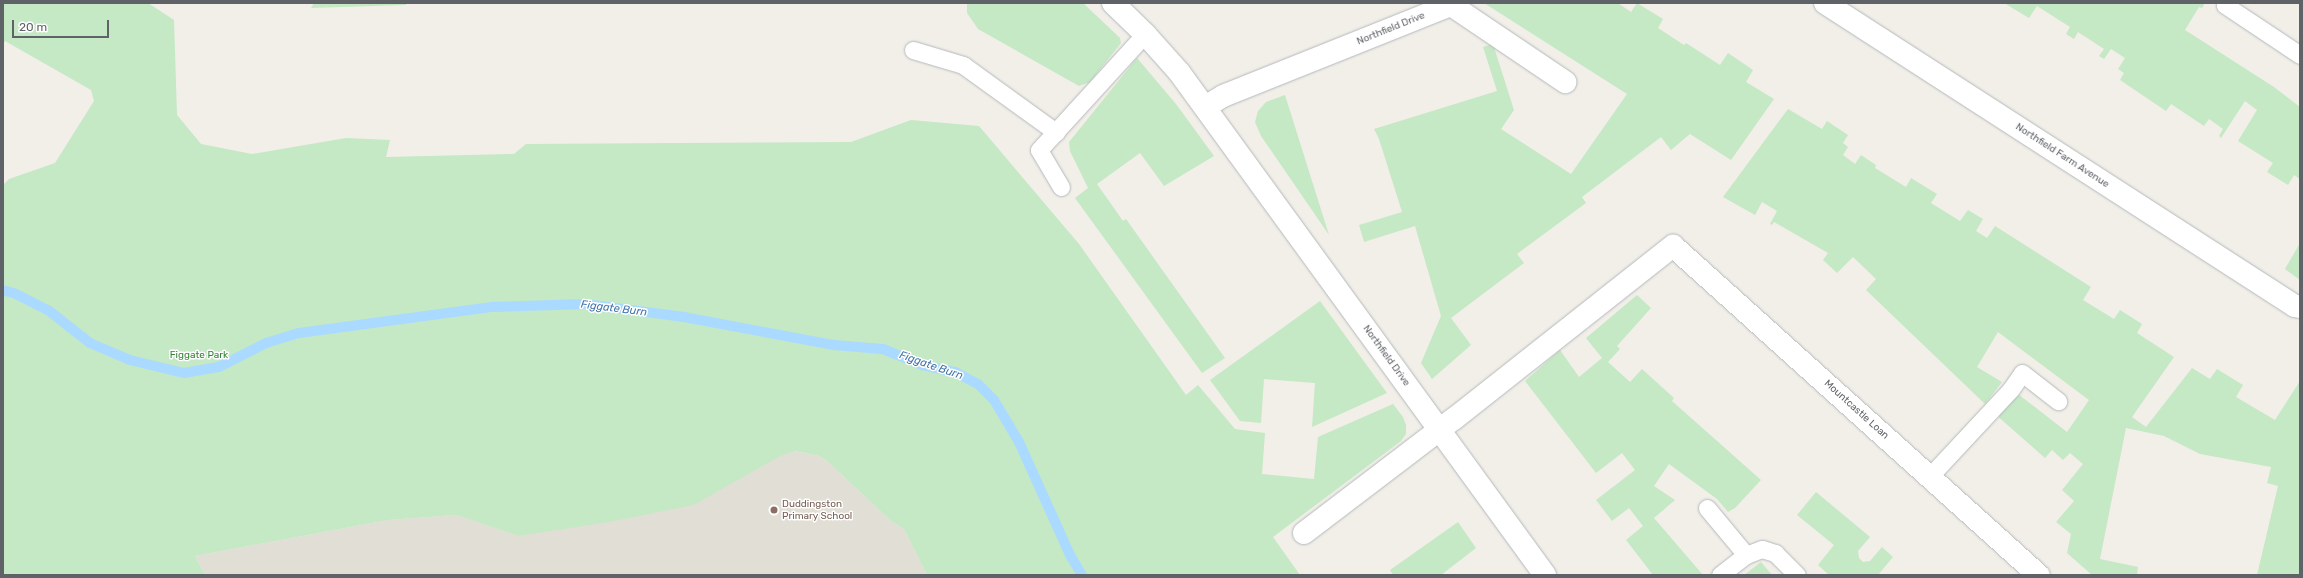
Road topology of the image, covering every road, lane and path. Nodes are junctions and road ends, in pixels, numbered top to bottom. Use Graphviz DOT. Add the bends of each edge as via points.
graph roads {
  1 [pos="1113,3"];
  2 [pos="1825,3"];
  3 [pos="2226,3"];
  4 [pos="1145,34"];
  5 [pos="913,50"];
  6 [pos="2300,55"];
  7 [pos="1566,82"];
  8 [pos="1205,107"];
  9 [pos="1056,132"];
  10 [pos="1061,187"];
  11 [pos="2300,307"];
  12 [pos="2058,401"];
  13 [pos="1439,430"];
  14 [pos="1929,477"];
  15 [pos="1707,508"];
  16 [pos="1304,533"];
  17 [pos="1746,555"];
  18 [pos="1545,575"];
  19 [pos="1720,575"];
  20 [pos="1797,575"];
  21 [pos="2039,575"];
  1 -- 4 [label="street, Northfield Drive"];
  2 -- 11 [label="street, Northfield Farm Avenue"];
  3 -- 6 [label="lane" via="2225,5"];
  4 -- 8 [label="street, Northfield Drive" via="1179,72"];
  4 -- 9 [label="lane"];
  5 -- 9 [label="lane" via="963,65"];
  7 -- 8 [label="street, Northfield Drive" via="1451,5 1223,96"];
  8 -- 13 [label="street, Northfield Drive"];
  9 -- 10 [label="lane" via="1039,150"];
  12 -- 14 [label="lane" via="2022,373 2011,389"];
  13 -- 14 [label="street, Mountcastle Loan" via="1672,246"];
  13 -- 16 [label="street"];
  13 -- 18 [label="street, Northfield Drive"];
  14 -- 21 [label="street, Mountcastle Loan"];
  15 -- 17 [label="lane"];
  17 -- 19 [label="lane"];
  17 -- 20 [label="lane" via="1762,549 1775,553"];
}
